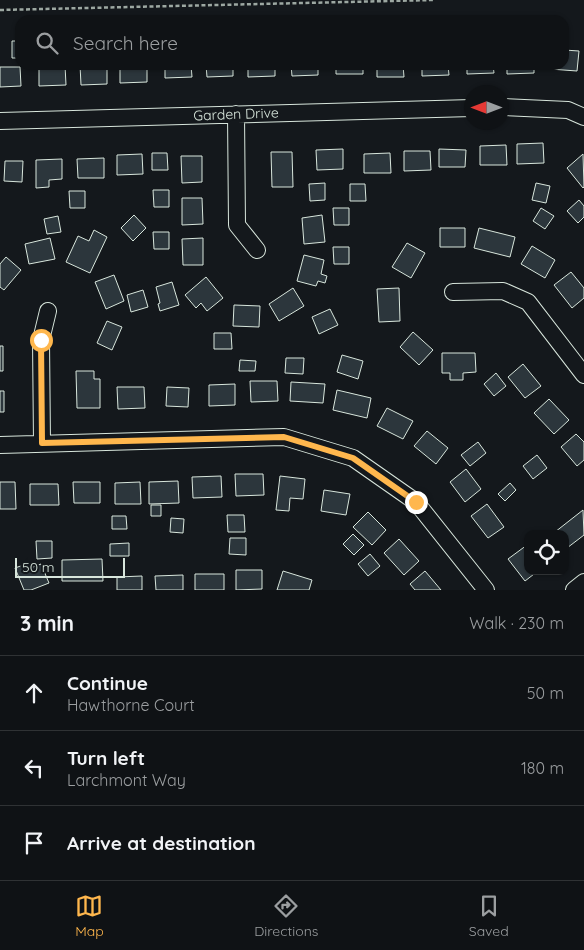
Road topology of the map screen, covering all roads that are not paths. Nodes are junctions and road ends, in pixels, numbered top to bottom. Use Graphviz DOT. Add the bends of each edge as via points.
graph roads {
  1 [pos="509,107"];
  2 [pos="464,108"];
  3 [pos="236,114"];
  4 [pos="584,118"];
  5 [pos="0,121"];
  6 [pos="257,250"];
  7 [pos="453,292"];
  8 [pos="48,311"];
  9 [pos="584,375"];
  10 [pos="42,443"];
  11 [pos="0,445"];
  12 [pos="584,582"];
  13 [pos="486,590"];
  14 [pos="574,590"];
  1 -- 4 [label="street" via="568,110"];
  2 -- 3 [label="street, Garden Drive"];
  3 -- 5 [label="street, Garden Drive"];
  3 -- 6 [label="street" via="238,225"];
  7 -- 9 [label="street" via="503,290 528,302"];
  8 -- 10 [label="street" via="41,340"];
  10 -- 11 [label="street"];
  10 -- 13 [label="street" via="284,437 353,458 416,502"];
  12 -- 14 [label="street"];
}
